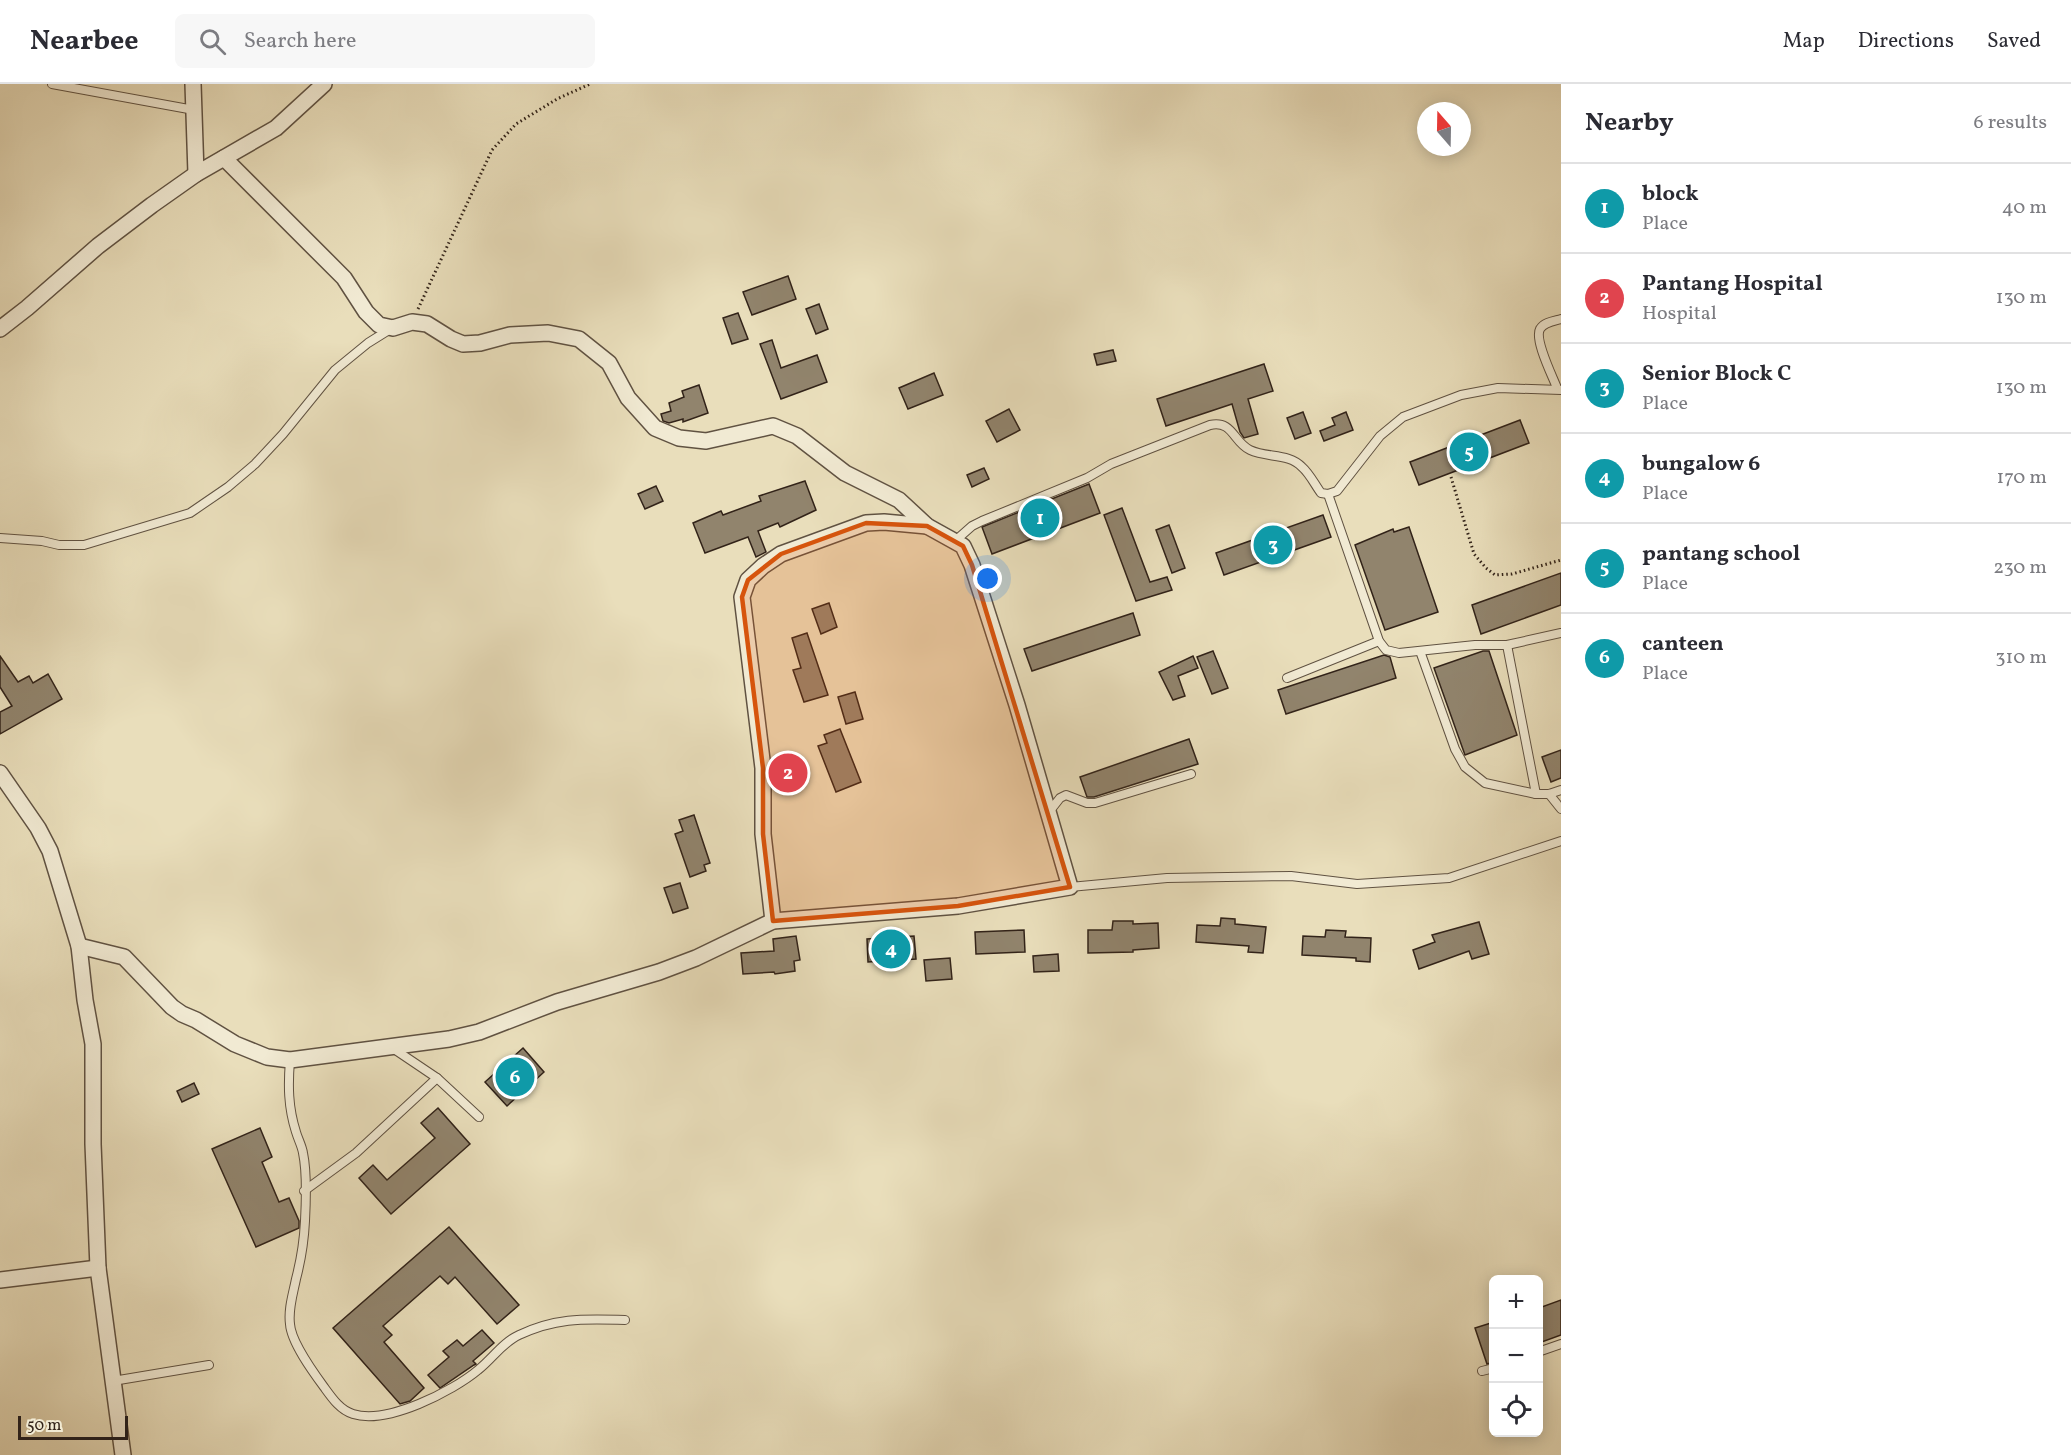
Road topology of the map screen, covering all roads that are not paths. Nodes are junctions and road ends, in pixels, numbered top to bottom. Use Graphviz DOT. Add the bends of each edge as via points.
graph roads {
  1 [pos="52,84"];
  2 [pos="193,84"];
  3 [pos="324,84"];
  4 [pos="194,110"];
  5 [pos="224,158"];
  6 [pos="196,174"];
  7 [pos="1561,319"];
  8 [pos="393,328"];
  9 [pos="0,329"];
  10 [pos="1559,389"];
  11 [pos="1328,494"];
  12 [pos="927,526"];
  13 [pos="0,538"];
  14 [pos="955,541"];
  15 [pos="1561,633"];
  16 [pos="1379,641"];
  17 [pos="1507,645"];
  18 [pos="1420,651"];
  19 [pos="1287,678"];
  20 [pos="0,772"];
  21 [pos="1191,774"];
  22 [pos="1561,790"];
  23 [pos="1536,794"];
  24 [pos="1549,794"];
  25 [pos="1561,809"];
  26 [pos="1048,812"];
  27 [pos="1561,841"];
  28 [pos="1070,887"];
  29 [pos="773,921"];
  30 [pos="79,946"];
  31 [pos="392,1047"];
  32 [pos="290,1060"];
  33 [pos="436,1078"];
  34 [pos="479,1117"];
  35 [pos="304,1191"];
  36 [pos="98,1268"];
  37 [pos="0,1280"];
  38 [pos="625,1320"];
  39 [pos="1561,1344"];
  40 [pos="1543,1351"];
  41 [pos="209,1365"];
  42 [pos="1489,1369"];
  43 [pos="1482,1371"];
  44 [pos="113,1381"];
  45 [pos="123,1455"];
  1 -- 4 [label="lane"];
  2 -- 4 [label="street"];
  3 -- 5 [label="street" via="276,128"];
  4 -- 6 [label="street"];
  5 -- 6 [label="street"];
  5 -- 8 [label="street" via="344,278 366,312 379,325"];
  6 -- 9 [label="street" via="98,246"];
  7 -- 10 [label="lane" via="1540,329 1538,339"];
  8 -- 12 [label="street" via="412,322 427,324 464,344 548,333 579,339 609,363 628,398 655,428 679,438 706,441 773,426 797,436 845,472 899,500"];
  8 -- 13 [label="lane" via="335,369 255,464 190,513 84,545"];
  10 -- 11 [label="lane" via="1498,388 1461,395 1403,417 1380,436 1337,490"];
  11 -- 14 [label="lane" via="1321,494 1302,466 1289,458 1248,449 1219,423 982,520"];
  11 -- 16 [label="lane"];
  12 -- 14 [label="street"];
  12 -- 29 [label="street" via="866,523 781,554 748,580 742,597 763,768 764,834"];
  14 -- 26 [label="street" via="963,546 972,565"];
  15 -- 17 [label="lane"];
  16 -- 18 [label="lane" via="1386,650"];
  16 -- 19 [label="lane"];
  17 -- 18 [label="lane"];
  17 -- 23 [label="lane"];
  18 -- 23 [label="lane" via="1465,767 1485,783"];
  20 -- 30 [label="street" via="50,851"];
  21 -- 26 [label="lane" via="1095,803 1066,795"];
  22 -- 24 [label="lane"];
  23 -- 24 [label="lane"];
  24 -- 25 [label="lane"];
  26 -- 28 [label="street"];
  27 -- 28 [label="lane" via="1449,878 1357,884 1291,876 1167,878"];
  28 -- 29 [label="street" via="958,906"];
  29 -- 31 [label="street" via="696,958 557,1002 479,1032"];
  30 -- 32 [label="street" via="124,957 182,1014 267,1057"];
  30 -- 36 [label="street" via="93,1044"];
  31 -- 32 [label="street"];
  31 -- 33 [label="lane"];
  32 -- 35 [label="lane" via="287,1089 303,1151"];
  33 -- 34 [label="lane"];
  33 -- 35 [label="lane" via="356,1153"];
  35 -- 38 [label="lane" via="302,1253 289,1313 290,1327 318,1380 340,1407 354,1415 397,1412 432,1400 479,1370 506,1341 536,1329 574,1319"];
  36 -- 37 [label="street"];
  36 -- 44 [label="street"];
  39 -- 40 [label="lane"];
  41 -- 44 [label="lane"];
  42 -- 43 [label="lane"];
  44 -- 45 [label="street"];
}
